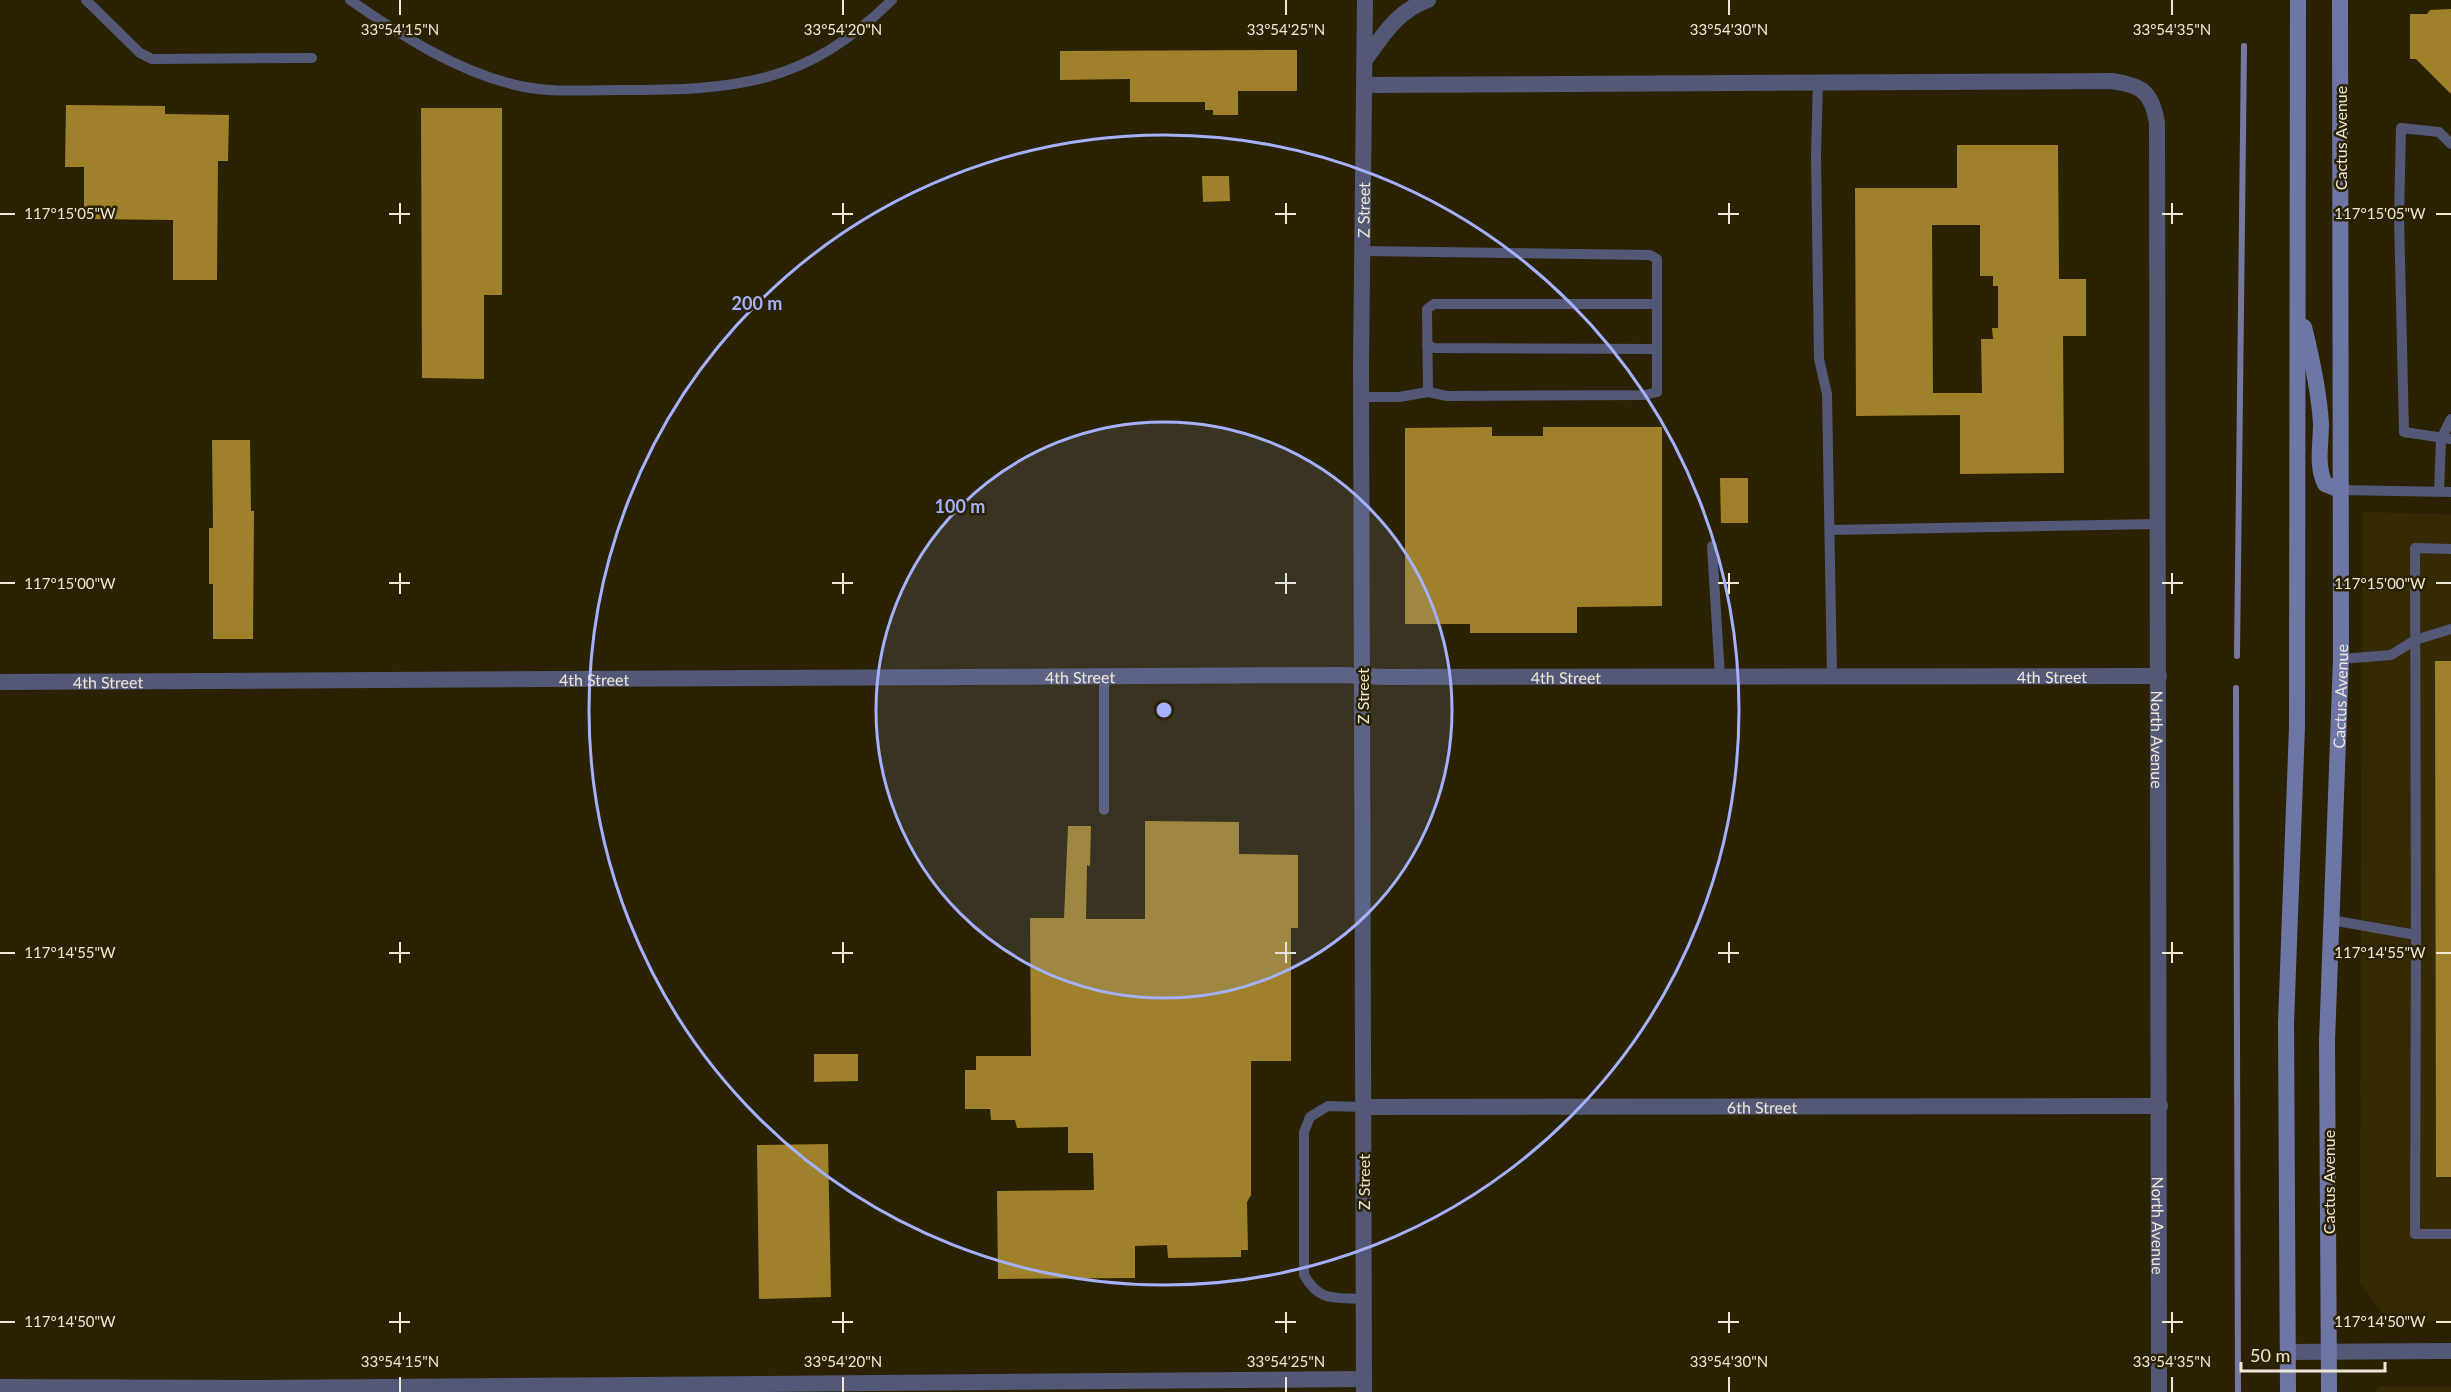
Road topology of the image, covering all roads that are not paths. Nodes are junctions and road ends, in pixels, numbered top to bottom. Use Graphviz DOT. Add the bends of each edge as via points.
graph roads {
  1 [pos="86,0"];
  2 [pos="350,0"];
  3 [pos="892,0"];
  4 [pos="1365,0"];
  5 [pos="1428,0"];
  6 [pos="2298,0"];
  7 [pos="2340,0"];
  8 [pos="312,58"];
  9 [pos="1365,60"];
  10 [pos="1818,82"];
  11 [pos="1365,85"];
  12 [pos="2451,144"];
  13 [pos="1363,250"];
  14 [pos="1657,304"];
  15 [pos="2298,306"];
  16 [pos="1427,344"];
  17 [pos="1657,350"];
  18 [pos="1428,392"];
  19 [pos="1362,397"];
  20 [pos="2451,419"];
  21 [pos="2446,439"];
  22 [pos="2340,490"];
  23 [pos="2439,491"];
  24 [pos="2451,492"];
  25 [pos="2158,524"];
  26 [pos="1830,530"];
  27 [pos="1712,546"];
  28 [pos="2451,549"];
  29 [pos="2451,628"];
  30 [pos="2415,640"];
  31 [pos="2341,659"];
  32 [pos="1362,676"];
  33 [pos="2159,676"];
  34 [pos="1104,677"];
  35 [pos="1720,677"];
  36 [pos="1832,677"];
  37 [pos="0,682"];
  38 [pos="1104,810"];
  39 [pos="2331,920"];
  40 [pos="2416,935"];
  41 [pos="2160,1106"];
  42 [pos="1363,1107"];
  43 [pos="2451,1234"];
  44 [pos="1364,1299"];
  45 [pos="2451,1351"];
  46 [pos="2288,1352"];
  47 [pos="2329,1352"];
  48 [pos="1364,1386"];
  49 [pos="0,1387"];
  50 [pos="2159,1392"];
  51 [pos="2288,1392"];
  52 [pos="2329,1392"];
  1 -- 8 [label="lane" via="140,53 153,59"];
  2 -- 3 [label="lane" via="415,43 454,63 520,86 568,90 709,88 791,70 822,56 857,32"];
  4 -- 9 [label="street, Z Street"];
  5 -- 9 [label="street" via="1401,14"];
  6 -- 15 [label="main road"];
  7 -- 22 [label="main road, Cactus Avenue"];
  9 -- 11 [label="street, Z Street"];
  10 -- 11 [label="street"];
  10 -- 25 [label="street, North Avenue" via="2111,81 2130,83 2146,92 2157,123"];
  10 -- 26 [label="lane" via="1819,359 1827,394"];
  11 -- 13 [label="street, Z Street"];
  12 -- 21 [label="lane" via="2439,132 2401,128 2404,432"];
  13 -- 14 [label="lane" via="1650,255 1657,259"];
  13 -- 19 [label="street, Z Street"];
  14 -- 16 [label="lane" via="1434,304 1427,309"];
  14 -- 17 [label="lane"];
  15 -- 22 [label="main road" via="2316,373 2320,474 2325,484"];
  15 -- 46 [label="main road" via="2297,727 2286,1023"];
  16 -- 17 [label="lane" via="1434,348"];
  16 -- 18 [label="lane"];
  17 -- 18 [label="lane" via="1657,392 1645,395 1447,396"];
  18 -- 19 [label="lane"];
  19 -- 32 [label="street, Z Street"];
  20 -- 21 [label="lane"];
  21 -- 23 [label="lane"];
  22 -- 23 [label="lane"];
  22 -- 31 [label="main road, Cactus Avenue"];
  23 -- 24 [label="lane"];
  25 -- 26 [label="lane"];
  25 -- 33 [label="street, North Avenue"];
  26 -- 36 [label="lane"];
  27 -- 35 [label="lane"];
  28 -- 30 [label="lane" via="2415,548"];
  29 -- 30 [label="lane"];
  30 -- 31 [label="lane" via="2391,655"];
  30 -- 40 [label="lane"];
  31 -- 39 [label="main road, Cactus Avenue"];
  32 -- 34 [label="street, 4th Street"];
  32 -- 35 [label="street, 4th Street"];
  32 -- 42 [label="street, Z Street"];
  33 -- 36 [label="street, 4th Street"];
  33 -- 41 [label="street, North Avenue"];
  34 -- 37 [label="street, 4th Street"];
  34 -- 38 [label="lane"];
  35 -- 36 [label="street, 4th Street"];
  39 -- 40 [label="lane"];
  39 -- 47 [label="main road, Cactus Avenue" via="2327,1041"];
  40 -- 43 [label="lane" via="2415,1234"];
  41 -- 42 [label="street, 6th Street"];
  41 -- 50 [label="street, North Avenue"];
  42 -- 44 [label="street, Z Street"];
  42 -- 44 [label="lane" via="1328,1106 1310,1117 1304,1132 1304,1275 1312,1289 1324,1296"];
  44 -- 48 [label="street, Z Street"];
  45 -- 47 [label="street"];
  46 -- 47 [label="street"];
  46 -- 51 [label="main road"];
  47 -- 52 [label="main road, Cactus Avenue"];
  48 -- 49 [label="street"];
}
